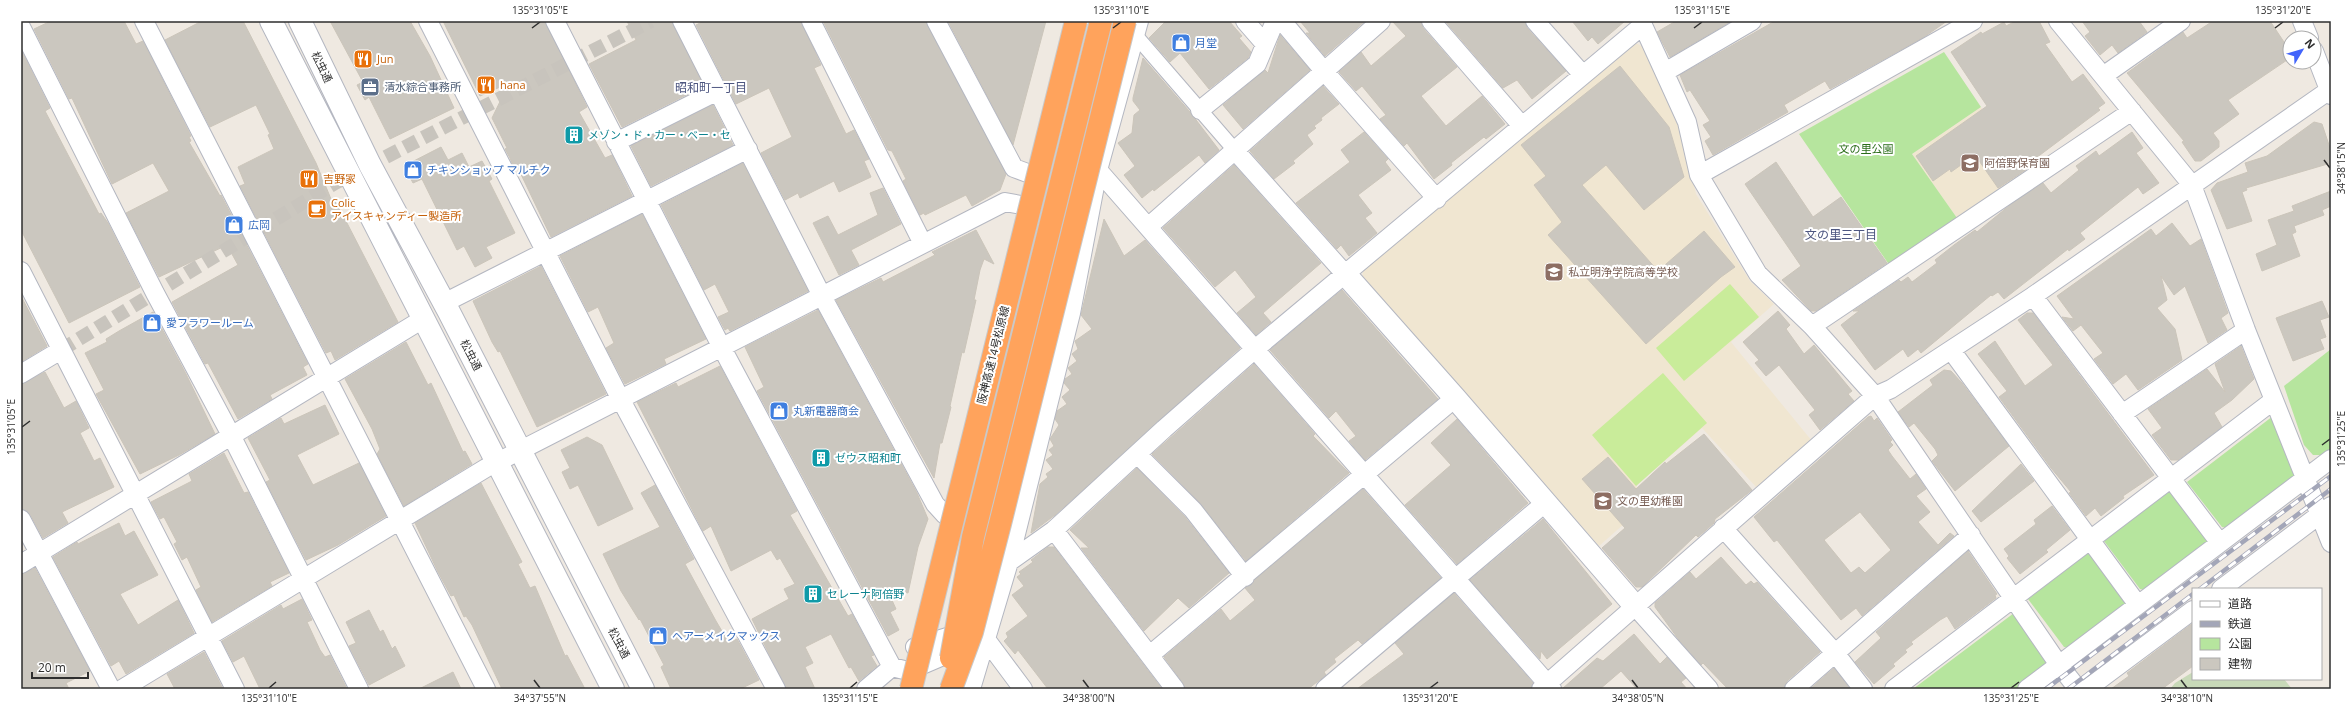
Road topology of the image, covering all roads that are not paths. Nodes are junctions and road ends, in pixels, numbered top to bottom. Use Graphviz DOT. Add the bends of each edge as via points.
graph roads {
  1 [pos="144,21"];
  2 [pos="272,21"];
  3 [pos="300,21"];
  4 [pos="428,21"];
  5 [pos="555,21"];
  6 [pos="682,21"];
  7 [pos="811,21"];
  8 [pos="936,21"];
  9 [pos="1067,21"];
  10 [pos="1076,21"];
  11 [pos="1101,21"];
  12 [pos="1245,21"];
  13 [pos="1275,21"];
  14 [pos="1282,21"];
  15 [pos="1381,21"];
  16 [pos="1431,21"];
  17 [pos="1536,21"];
  18 [pos="1752,21"];
  19 [pos="1973,21"];
  20 [pos="2058,21"];
  21 [pos="2181,21"];
  22 [pos="1642,23"];
  23 [pos="1133,26"];
  24 [pos="21,27"];
  25 [pos="1265,44"];
  26 [pos="2321,70"];
  27 [pos="1324,71"];
  28 [pos="1665,72"];
  29 [pos="1583,75"];
  30 [pos="2103,76"];
  31 [pos="718,90"];
  32 [pos="2330,92"];
  33 [pos="1200,110"];
  34 [pos="2132,111"];
  35 [pos="1522,126"];
  36 [pos="616,142"];
  37 [pos="748,149"];
  38 [pos="1237,152"];
  39 [pos="1098,170"];
  40 [pos="1030,174"];
  41 [pos="1699,175"];
  42 [pos="2192,185"];
  43 [pos="1437,199"];
  44 [pos="646,200"];
  45 [pos="1021,205"];
  46 [pos="1148,227"];
  47 [pos="923,244"];
  48 [pos="545,251"];
  49 [pos="21,271"];
  50 [pos="1346,275"];
  51 [pos="822,296"];
  52 [pos="2032,296"];
  53 [pos="444,303"];
  54 [pos="424,319"];
  55 [pos="1812,326"];
  56 [pos="2246,330"];
  57 [pos="722,348"];
  58 [pos="61,350"];
  59 [pos="1254,350"];
  60 [pos="1952,350"];
  61 [pos="21,374"];
  62 [pos="326,377"];
  63 [pos="1875,396"];
  64 [pos="1455,398"];
  65 [pos="621,400"];
  66 [pos="2274,400"];
  67 [pos="2122,414"];
  68 [pos="231,435"];
  69 [pos="519,450"];
  70 [pos="1136,454"];
  71 [pos="2331,459"];
  72 [pos="496,463"];
  73 [pos="1364,473"];
  74 [pos="2172,479"];
  75 [pos="2305,479"];
  76 [pos="134,494"];
  77 [pos="1545,503"];
  78 [pos="2325,511"];
  79 [pos="945,515"];
  80 [pos="21,520"];
  81 [pos="398,520"];
  82 [pos="1723,528"];
  83 [pos="1054,530"];
  84 [pos="1971,535"];
  85 [pos="2090,540"];
  86 [pos="2220,543"];
  87 [pos="2331,543"];
  88 [pos="38,553"];
  89 [pos="1009,562"];
  90 [pos="21,564"];
  91 [pos="1245,577"];
  92 [pos="303,578"];
  93 [pos="1454,579"];
  94 [pos="2222,588"];
  95 [pos="2014,599"];
  96 [pos="2138,605"];
  97 [pos="1635,606"];
  98 [pos="2192,611"];
  99 [pos="987,631"];
  100 [pos="209,636"];
  101 [pos="915,647"];
  102 [pos="1835,653"];
  103 [pos="1150,655"];
  104 [pos="2059,664"];
  105 [pos="904,676"];
  106 [pos="1547,687"];
  107 [pos="110,689"];
  108 [pos="122,689"];
  109 [pos="235,689"];
  110 [pos="359,689"];
  111 [pos="486,689"];
  112 [pos="613,689"];
  113 [pos="643,689"];
  114 [pos="776,689"];
  115 [pos="866,689"];
  116 [pos="903,689"];
  117 [pos="945,689"];
  118 [pos="951,689"];
  119 [pos="971,689"];
  120 [pos="1023,689"];
  121 [pos="1175,689"];
  122 [pos="1325,689"];
  123 [pos="1709,689"];
  124 [pos="1794,689"];
  125 [pos="1863,689"];
  126 [pos="1894,689"];
  127 [pos="2027,689"];
  128 [pos="2078,689"];
  129 [pos="2087,689"];
  1 -- 62 [label="street"];
  2 -- 54 [label="street"];
  3 -- 53 [label="street, 松虫通" via="370,165"];
  4 -- 48 [label="street"];
  5 -- 36 [label="street"];
  6 -- 31 [label="street"];
  7 -- 47 [label="street"];
  8 -- 40 [label="street" via="1014,168"];
  9 -- 40 [label="street"];
  10 -- 105 [label="highway, 阪神高速14号松原線, bridge"];
  11 -- 23 [label="street"];
  11 -- 117 [label="highway, bridge" via="974,537"];
  12 -- 25 [label="street"];
  13 -- 25 [label="street"];
  14 -- 27 [label="street"];
  15 -- 27 [label="street"];
  16 -- 35 [label="street"];
  17 -- 29 [label="street"];
  18 -- 28 [label="street"];
  19 -- 41 [label="street"];
  20 -- 30 [label="street"];
  21 -- 30 [label="street"];
  22 -- 28 [label="street"];
  22 -- 29 [label="street"];
  23 -- 33 [label="street"];
  23 -- 39 [label="street"];
  23 -- 118 [label="highway, bridge" via="972,632"];
  24 -- 68 [label="street" via="155,293"];
  25 -- 33 [label="street" via="1257,64"];
  26 -- 32 [label="street"];
  27 -- 38 [label="street"];
  27 -- 43 [label="street"];
  28 -- 41 [label="street" via="1687,122"];
  29 -- 35 [label="street"];
  30 -- 34 [label="street"];
  31 -- 36 [label="street"];
  31 -- 37 [label="street"];
  32 -- 42 [label="street"];
  33 -- 38 [label="street"];
  34 -- 42 [label="street"];
  34 -- 55 [label="street"];
  35 -- 43 [label="street"];
  36 -- 44 [label="street"];
  37 -- 44 [label="street"];
  37 -- 51 [label="street"];
  38 -- 46 [label="street"];
  38 -- 50 [label="street"];
  39 -- 46 [label="street"];
  39 -- 89 [label="street" via="1071,312"];
  40 -- 45 [label="street"];
  41 -- 55 [label="street" via="1758,274"];
  42 -- 52 [label="street"];
  42 -- 56 [label="street"];
  43 -- 50 [label="street"];
  44 -- 48 [label="street"];
  44 -- 57 [label="street"];
  45 -- 47 [label="street" via="1005,202"];
  45 -- 79 [label="street"];
  46 -- 59 [label="street"];
  47 -- 51 [label="street"];
  48 -- 53 [label="street"];
  48 -- 65 [label="street"];
  49 -- 58 [label="street"];
  50 -- 59 [label="street"];
  50 -- 64 [label="street"];
  51 -- 57 [label="street"];
  51 -- 79 [label="street" via="935,504"];
  52 -- 60 [label="street"];
  52 -- 67 [label="street"];
  53 -- 69 [label="street, 松虫通"];
  54 -- 62 [label="street"];
  54 -- 72 [label="street"];
  55 -- 63 [label="street"];
  56 -- 66 [label="street"];
  56 -- 67 [label="street"];
  57 -- 65 [label="street"];
  57 -- 105 [label="street"];
  58 -- 61 [label="street"];
  58 -- 76 [label="street"];
  59 -- 70 [label="street"];
  59 -- 73 [label="street"];
  60 -- 63 [label="street" via="1891,389"];
  60 -- 85 [label="street"];
  62 -- 68 [label="street"];
  62 -- 81 [label="street"];
  63 -- 82 [label="street"];
  63 -- 84 [label="street"];
  64 -- 73 [label="street"];
  64 -- 77 [label="street"];
  65 -- 69 [label="street"];
  65 -- 114 [label="street"];
  66 -- 74 [label="street"];
  66 -- 75 [label="street"];
  67 -- 74 [label="street"];
  68 -- 76 [label="street"];
  68 -- 92 [label="street"];
  69 -- 72 [label="street"];
  69 -- 113 [label="street, 松虫通"];
  70 -- 83 [label="street"];
  70 -- 91 [label="street" via="1193,510"];
  71 -- 75 [label="street"];
  72 -- 81 [label="street"];
  72 -- 112 [label="street"];
  73 -- 91 [label="street"];
  73 -- 93 [label="street"];
  74 -- 85 [label="street"];
  74 -- 86 [label="street"];
  75 -- 78 [label="street"];
  75 -- 86 [label="street"];
  76 -- 88 [label="street"];
  76 -- 100 [label="street"];
  77 -- 93 [label="street"];
  77 -- 97 [label="street"];
  78 -- 87 [label="street"];
  78 -- 94 [label="street"];
  79 -- 101 [label="street"];
  80 -- 88 [label="street"];
  81 -- 92 [label="street"];
  81 -- 111 [label="street"];
  82 -- 97 [label="street"];
  82 -- 102 [label="street"];
  83 -- 89 [label="street"];
  83 -- 103 [label="street"];
  84 -- 95 [label="street"];
  84 -- 102 [label="street"];
  85 -- 95 [label="street"];
  85 -- 96 [label="street"];
  86 -- 96 [label="street"];
  88 -- 90 [label="street"];
  88 -- 107 [label="street"];
  89 -- 99 [label="street"];
  91 -- 103 [label="street"];
  92 -- 100 [label="street"];
  92 -- 110 [label="street"];
  93 -- 106 [label="street"];
  93 -- 122 [label="street"];
  95 -- 104 [label="street"];
  95 -- 126 [label="street"];
  96 -- 104 [label="street"];
  97 -- 106 [label="street"];
  97 -- 123 [label="street"];
  98 -- 129 [label="street"];
  99 -- 101 [label="street"];
  99 -- 105 [label="street"];
  99 -- 119 [label="street"];
  99 -- 120 [label="street"];
  100 -- 108 [label="street"];
  100 -- 109 [label="street"];
  101 -- 105 [label="street"];
  102 -- 124 [label="street"];
  102 -- 125 [label="street"];
  103 -- 121 [label="street"];
  104 -- 127 [label="street"];
  104 -- 128 [label="street"];
  105 -- 115 [label="street"];
  105 -- 116 [label="street"];
}
